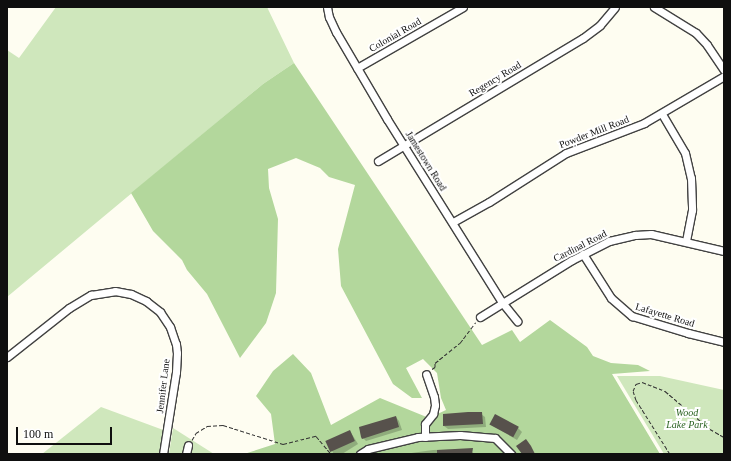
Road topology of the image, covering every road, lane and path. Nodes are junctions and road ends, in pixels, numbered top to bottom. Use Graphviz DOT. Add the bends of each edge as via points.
graph roads {
  1 [pos="327,7"];
  2 [pos="463,7"];
  3 [pos="615,7"];
  4 [pos="654,7"];
  5 [pos="357,68"];
  6 [pos="724,70"];
  7 [pos="724,76"];
  8 [pos="662,114"];
  9 [pos="404,146"];
  10 [pos="378,161"];
  11 [pos="453,222"];
  12 [pos="686,241"];
  13 [pos="724,251"];
  14 [pos="582,254"];
  15 [pos="503,303"];
  16 [pos="480,317"];
  17 [pos="517,321"];
  18 [pos="724,342"];
  19 [pos="7,357"];
  20 [pos="426,374"];
  21 [pos="425,437"];
  22 [pos="724,437"];
  23 [pos="188,445"];
  24 [pos="163,454"];
  25 [pos="186,454"];
  26 [pos="331,454"];
  27 [pos="360,454"];
  28 [pos="511,454"];
  29 [pos="670,454"];
  1 -- 5 [label="street, Jamestown Road" via="332,25"];
  2 -- 5 [label="street, Colonial Road"];
  3 -- 9 [label="street, Regency Road" via="600,25 583,38"];
  4 -- 6 [label="street" via="696,33"];
  5 -- 9 [label="street, Jamestown Road"];
  7 -- 8 [label="street, Powder Mill Road"];
  8 -- 11 [label="street, Powder Mill Road" via="636,127 566,153"];
  8 -- 12 [label="street" via="685,153 691,178 692,210"];
  9 -- 10 [label="street, Regency Road"];
  9 -- 11 [label="street, Jamestown Road"];
  11 -- 15 [label="street, Jamestown Road"];
  12 -- 13 [label="street, Cardinal Road"];
  12 -- 14 [label="street, Cardinal Road" via="651,234 635,235 610,240"];
  14 -- 15 [label="street, Cardinal Road"];
  14 -- 18 [label="street, Lafayette Road" via="611,298 632,316 688,334"];
  15 -- 16 [label="street, Cardinal Road"];
  15 -- 17 [label="street, Jamestown Road"];
  16 -- 20 [label="path" via="460,343 434,363 435,367"];
  19 -- 24 [label="street, Jennifer Lane" via="91,295 116,291 146,301 160,312 170,327 177,353"];
  20 -- 21 [label="street" via="435,405 433,414 425,424"];
  21 -- 27 [label="street" via="368,449"];
  21 -- 28 [label="street" via="460,435 495,438"];
  22 -- 29 [label="path" via="710,429 665,391 642,382 636,384 633,391 636,400"];
  23 -- 25 [label="street"];
  23 -- 26 [label="path" via="196,433 215,424 283,444 316,436"];
}
